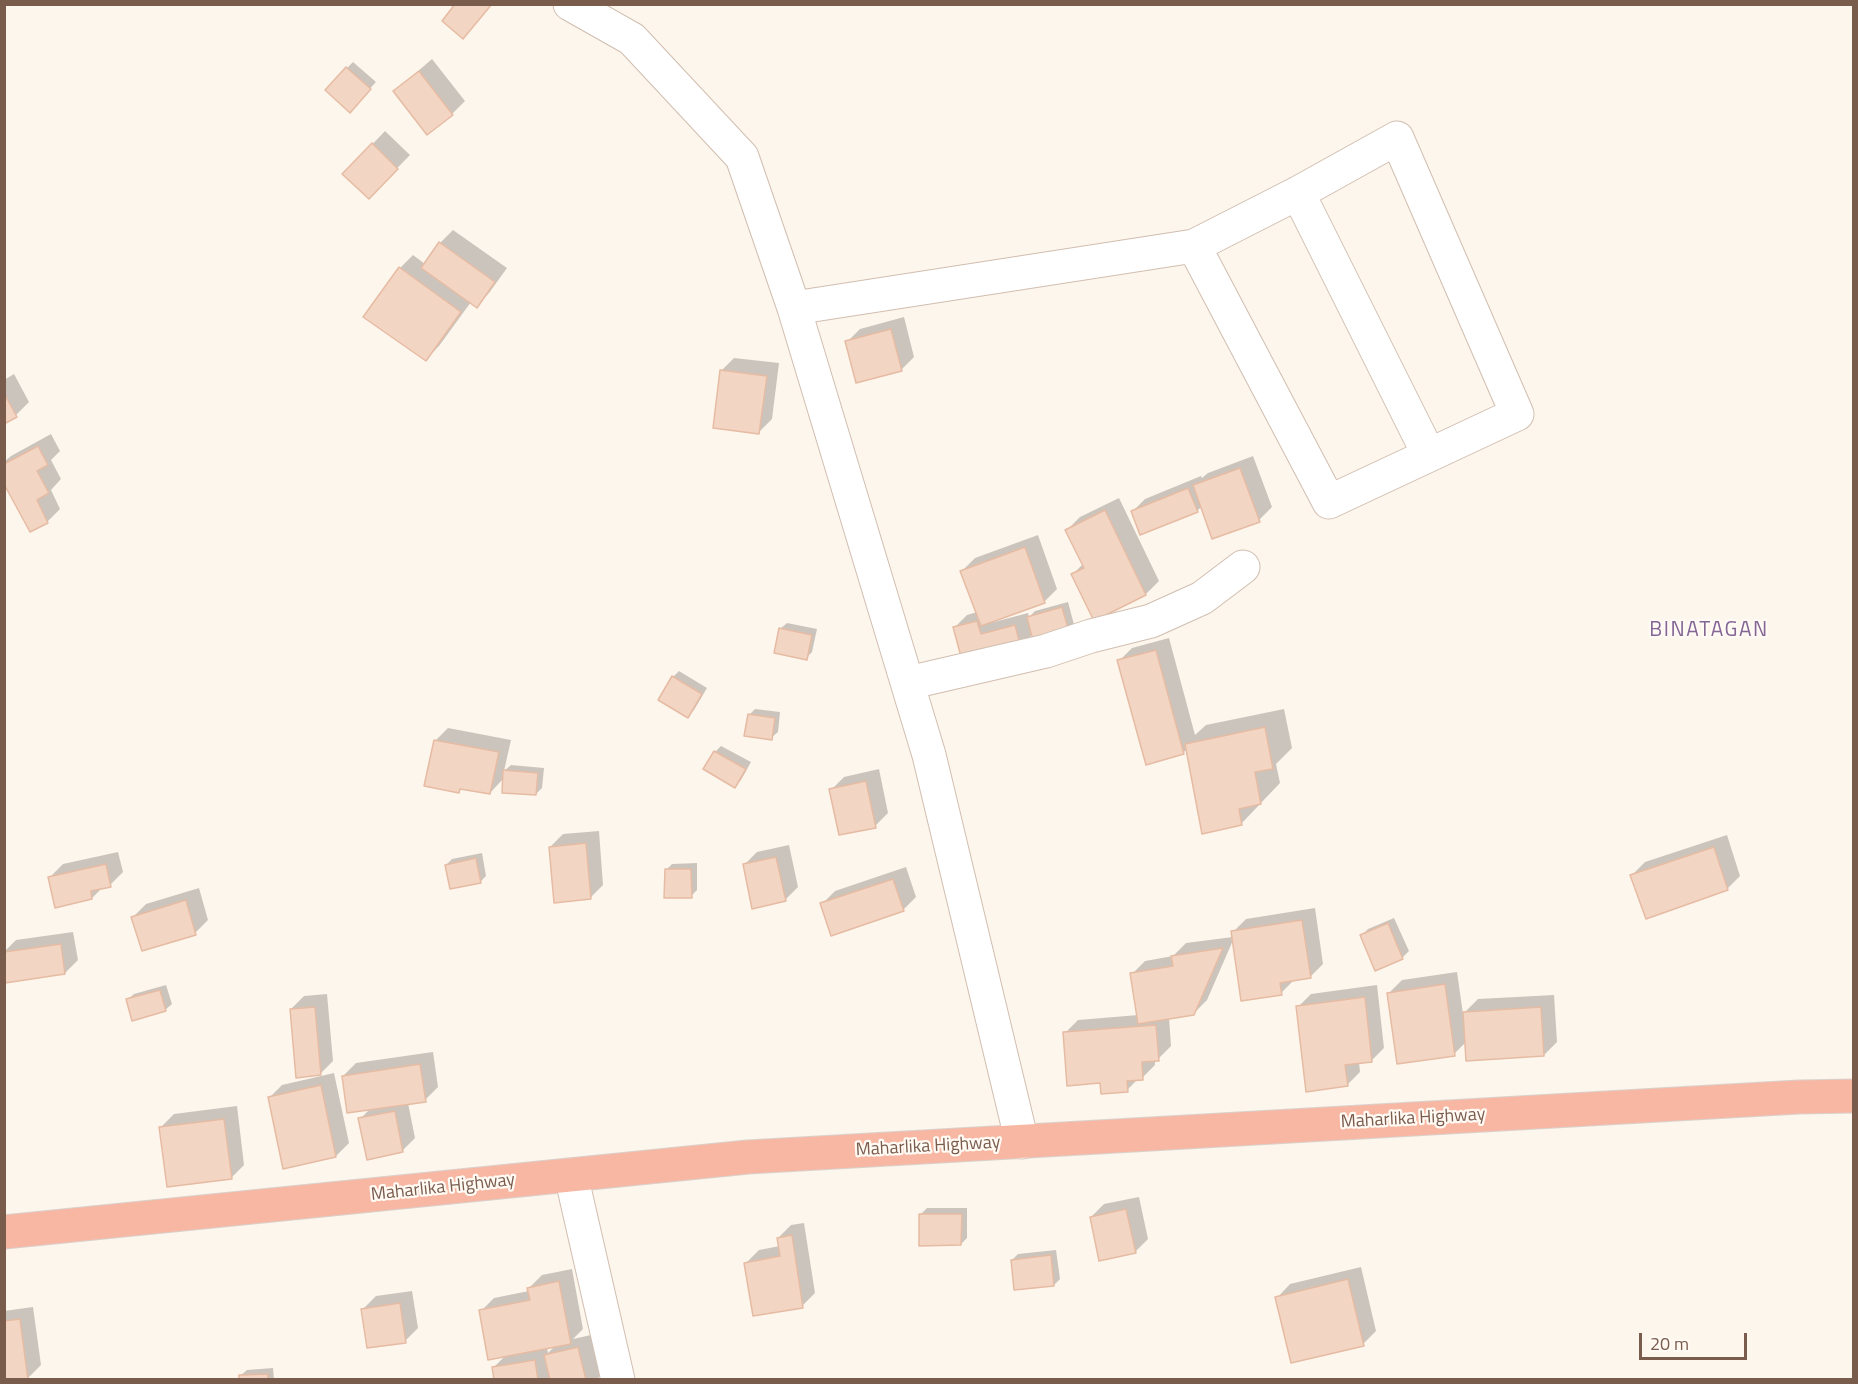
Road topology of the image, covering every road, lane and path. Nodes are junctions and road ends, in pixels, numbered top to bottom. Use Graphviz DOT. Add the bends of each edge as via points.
graph roads {
  1 [pos="570,4"];
  2 [pos="1298,193"];
  3 [pos="1194,246"];
  4 [pos="794,308"];
  5 [pos="1429,455"];
  6 [pos="1243,567"];
  7 [pos="908,683"];
  8 [pos="1854,1096"];
  9 [pos="1022,1142"];
  10 [pos="571,1175"];
  11 [pos="4,1232"];
  12 [pos="618,1380"];
  1 -- 4 [label="street" via="632,39 742,157"];
  2 -- 3 [label="street"];
  2 -- 5 [label="street"];
  2 -- 5 [label="street" via="1397,138 1517,414"];
  3 -- 4 [label="street"];
  3 -- 5 [label="street" via="1329,502"];
  4 -- 7 [label="street"];
  6 -- 7 [label="street" via="1202,598 1151,621 1046,651"];
  7 -- 9 [label="street" via="929,755"];
  8 -- 9 [label="highway, Maharlika Highway"];
  9 -- 10 [label="highway, Maharlika Highway" via="748,1157"];
  10 -- 11 [label="highway, Maharlika Highway"];
  10 -- 12 [label="street"];
}
